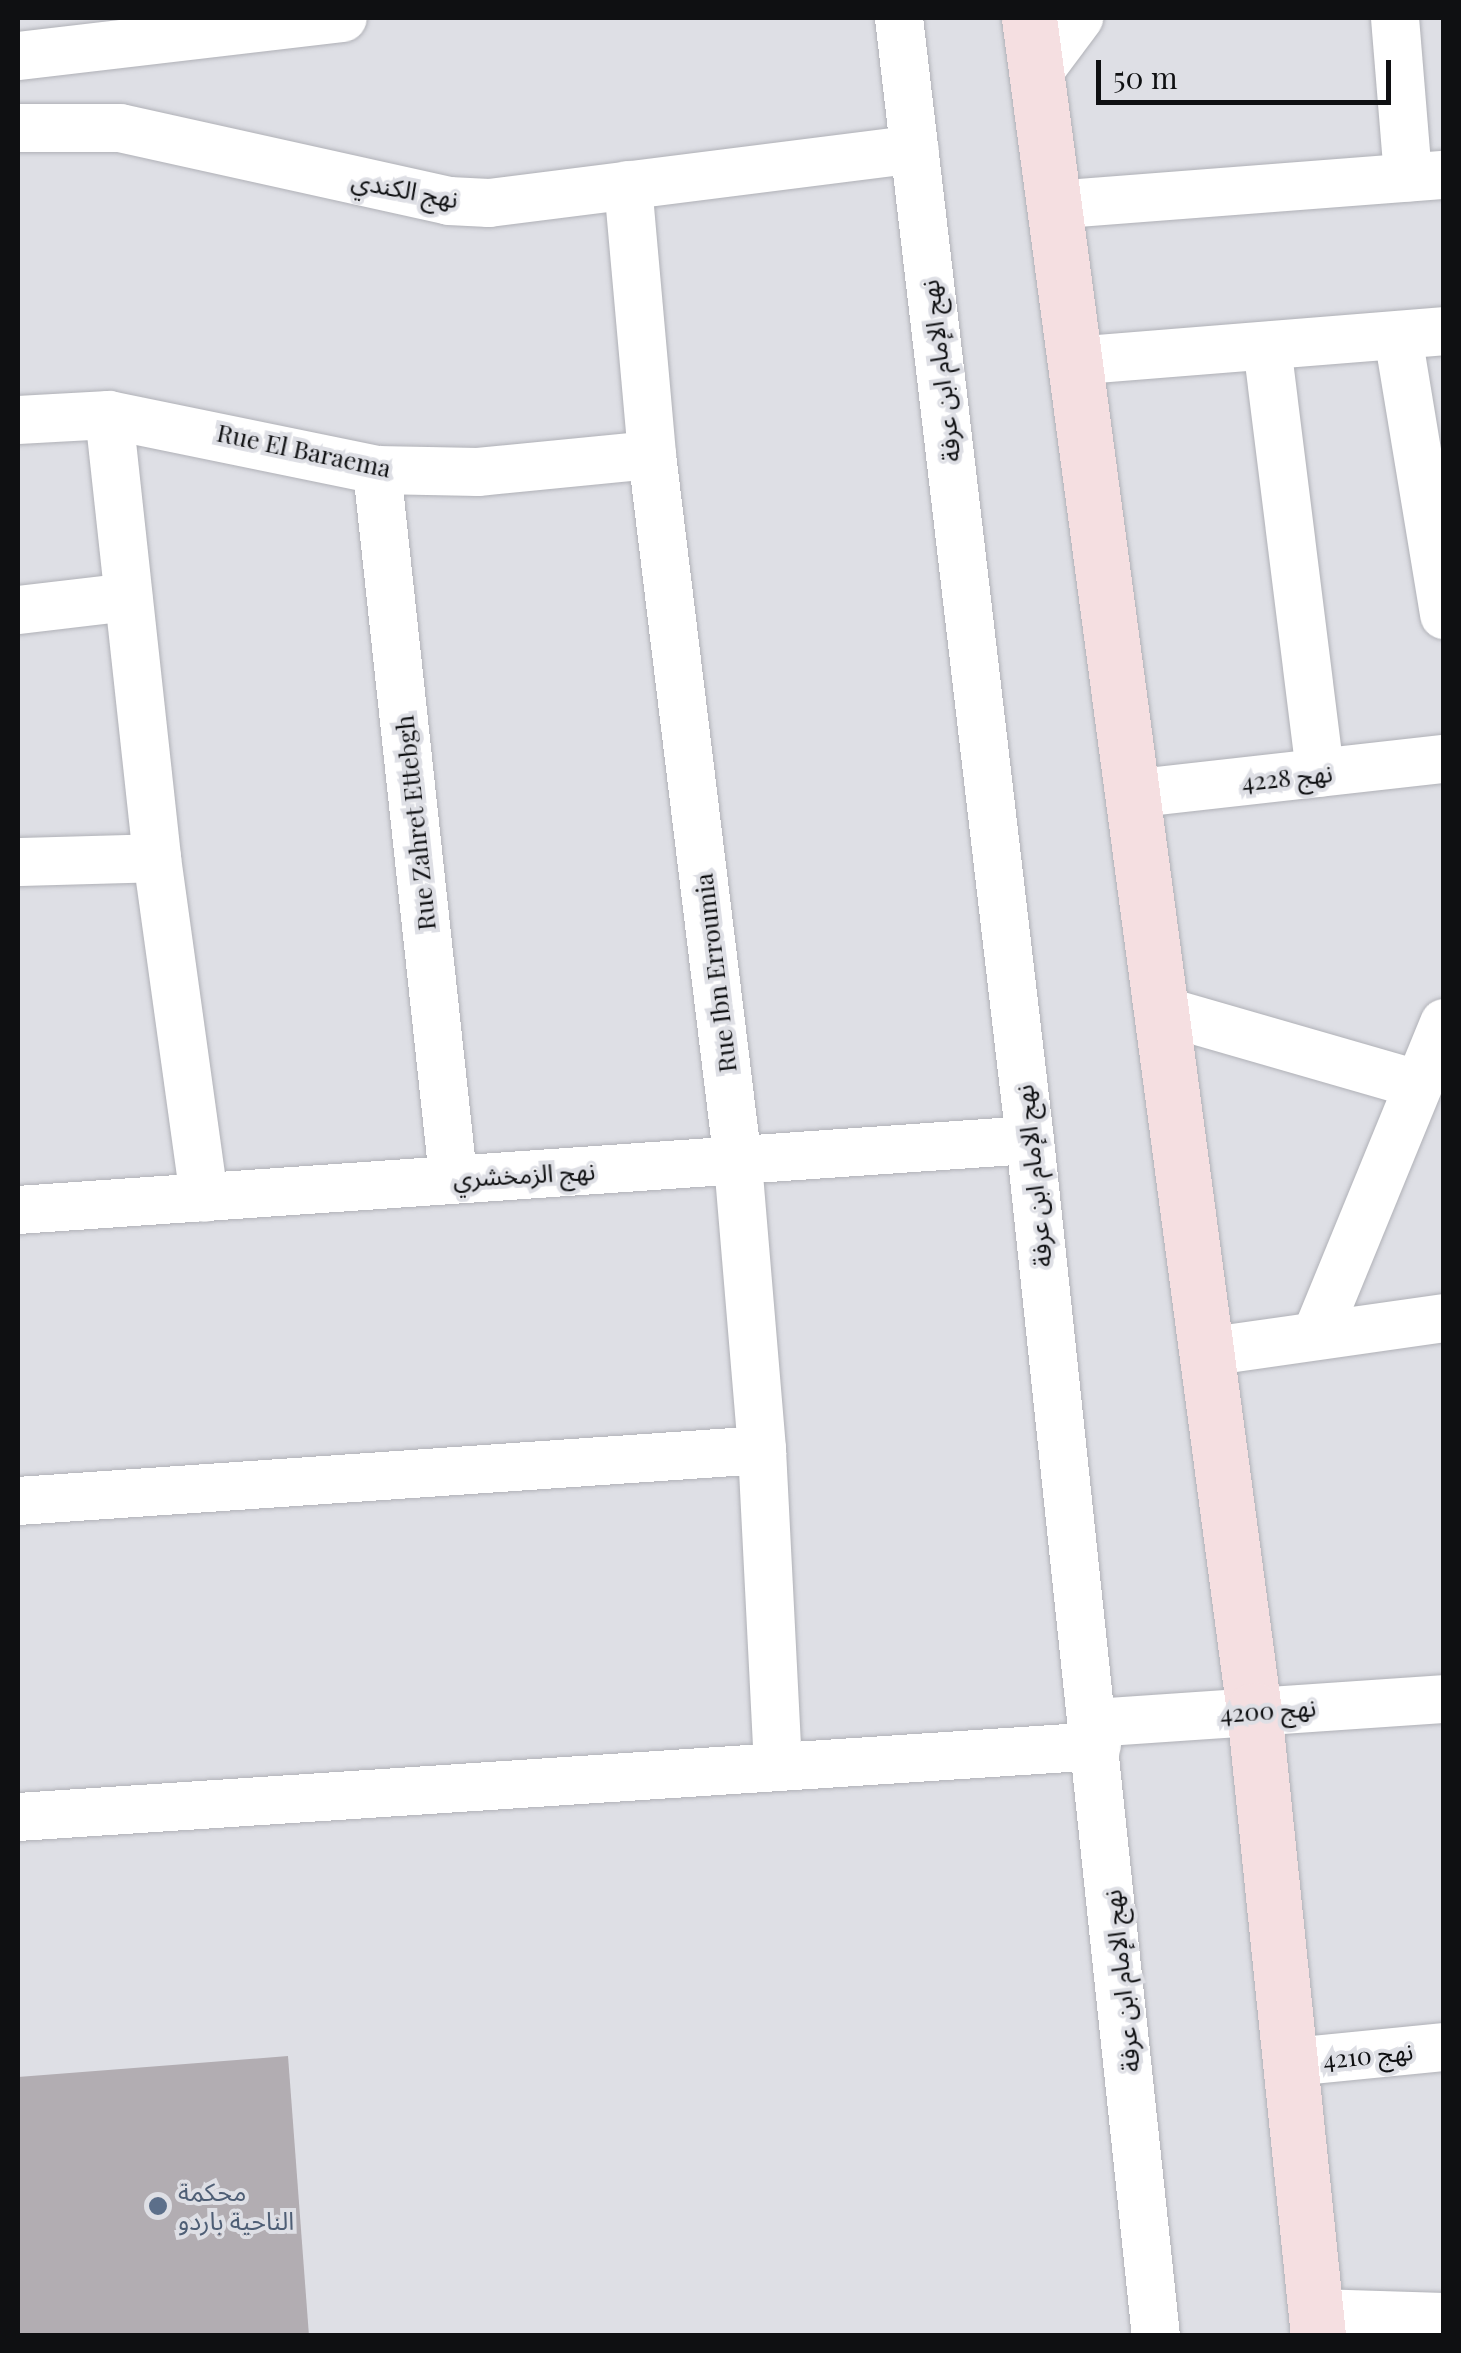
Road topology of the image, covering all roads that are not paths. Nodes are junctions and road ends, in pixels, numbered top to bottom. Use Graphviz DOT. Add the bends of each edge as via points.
graph roads {
  1 [pos="343,18"];
  2 [pos="900,18"];
  3 [pos="1029,18"];
  4 [pos="1079,18"];
  5 [pos="1395,18"];
  6 [pos="18,56"];
  7 [pos="1035,78"];
  8 [pos="18,128"];
  9 [pos="914,149"];
  10 [pos="1426,176"];
  11 [pos="628,185"];
  12 [pos="1052,205"];
  13 [pos="1421,333"];
  14 [pos="1267,346"];
  15 [pos="1073,361"];
  16 [pos="109,414"];
  17 [pos="18,420"];
  18 [pos="652,455"];
  19 [pos="377,470"];
  20 [pos="128,597"];
  21 [pos="18,610"];
  22 [pos="1444,614"];
  23 [pos="1444,759"];
  24 [pos="1320,774"];
  25 [pos="1131,794"];
  26 [pos="157,858"];
  27 [pos="18,862"];
  28 [pos="1160,1010"];
  29 [pos="1444,1023"];
  30 [pos="1416,1084"];
  31 [pos="1030,1140"];
  32 [pos="738,1163"];
  33 [pos="452,1177"];
  34 [pos="204,1198"];
  35 [pos="18,1210"];
  36 [pos="1444,1318"];
  37 [pos="1317,1332"];
  38 [pos="1206,1352"];
  39 [pos="762,1450"];
  40 [pos="18,1501"];
  41 [pos="1444,1699"];
  42 [pos="1254,1710"];
  43 [pos="1095,1735"];
  44 [pos="778,1762"];
  45 [pos="18,1816"];
  46 [pos="1444,2047"];
  47 [pos="1292,2062"];
  48 [pos="1444,2316"];
  49 [pos="1317,2324"];
  50 [pos="1156,2336"];
  1 -- 6 [label="street"];
  2 -- 9 [label="street, نهج الإمام ابن عرفة"];
  3 -- 7 [label="street"];
  4 -- 7 [label="street"];
  5 -- 10 [label="street"];
  7 -- 12 [label="street"];
  8 -- 11 [label="street, نهج الكندي" via="120,128 450,201 489,203"];
  9 -- 11 [label="street, نهج الكندي"];
  9 -- 31 [label="street, نهج الإمام ابن عرفة"];
  10 -- 12 [label="street"];
  11 -- 18 [label="street, Rue Ibn Erroumia"];
  12 -- 15 [label="street"];
  13 -- 14 [label="street"];
  13 -- 22 [label="street"];
  14 -- 15 [label="street"];
  14 -- 24 [label="street"];
  15 -- 25 [label="street"];
  16 -- 17 [label="street, Rue El Baraema"];
  16 -- 19 [label="street, Rue El Baraema"];
  16 -- 20 [label="street"];
  18 -- 19 [label="street, Rue El Baraema" via="478,472"];
  18 -- 32 [label="street, Rue Ibn Erroumia"];
  19 -- 33 [label="street, Rue Zahret Ettebgh"];
  20 -- 21 [label="street"];
  20 -- 26 [label="street"];
  23 -- 24 [label="street, نهج 4228"];
  24 -- 25 [label="street, نهج 4228"];
  25 -- 28 [label="street"];
  26 -- 27 [label="street"];
  26 -- 34 [label="street"];
  28 -- 30 [label="street"];
  28 -- 38 [label="street"];
  29 -- 30 [label="street"];
  30 -- 37 [label="street"];
  31 -- 32 [label="street, نهج الزمخشري"];
  31 -- 43 [label="street, نهج الإمام ابن عرفة"];
  32 -- 33 [label="street, نهج الزمخشري"];
  32 -- 39 [label="street, Rue Ibn Erroumia"];
  33 -- 34 [label="street, نهج الزمخشري"];
  34 -- 35 [label="street, نهج الزمخشري"];
  36 -- 37 [label="street"];
  37 -- 38 [label="street"];
  38 -- 42 [label="street"];
  39 -- 40 [label="street"];
  39 -- 44 [label="street, Rue Ibn Erroumia"];
  41 -- 42 [label="street, نهج 4200"];
  42 -- 43 [label="street, نهج 4200"];
  42 -- 47 [label="street"];
  43 -- 44 [label="street, نهج 4200"];
  43 -- 50 [label="street, نهج الإمام ابن عرفة"];
  44 -- 45 [label="street, نهج 4200"];
  46 -- 47 [label="street, نهج 4210"];
  47 -- 49 [label="street"];
  48 -- 49 [label="street"];
}
